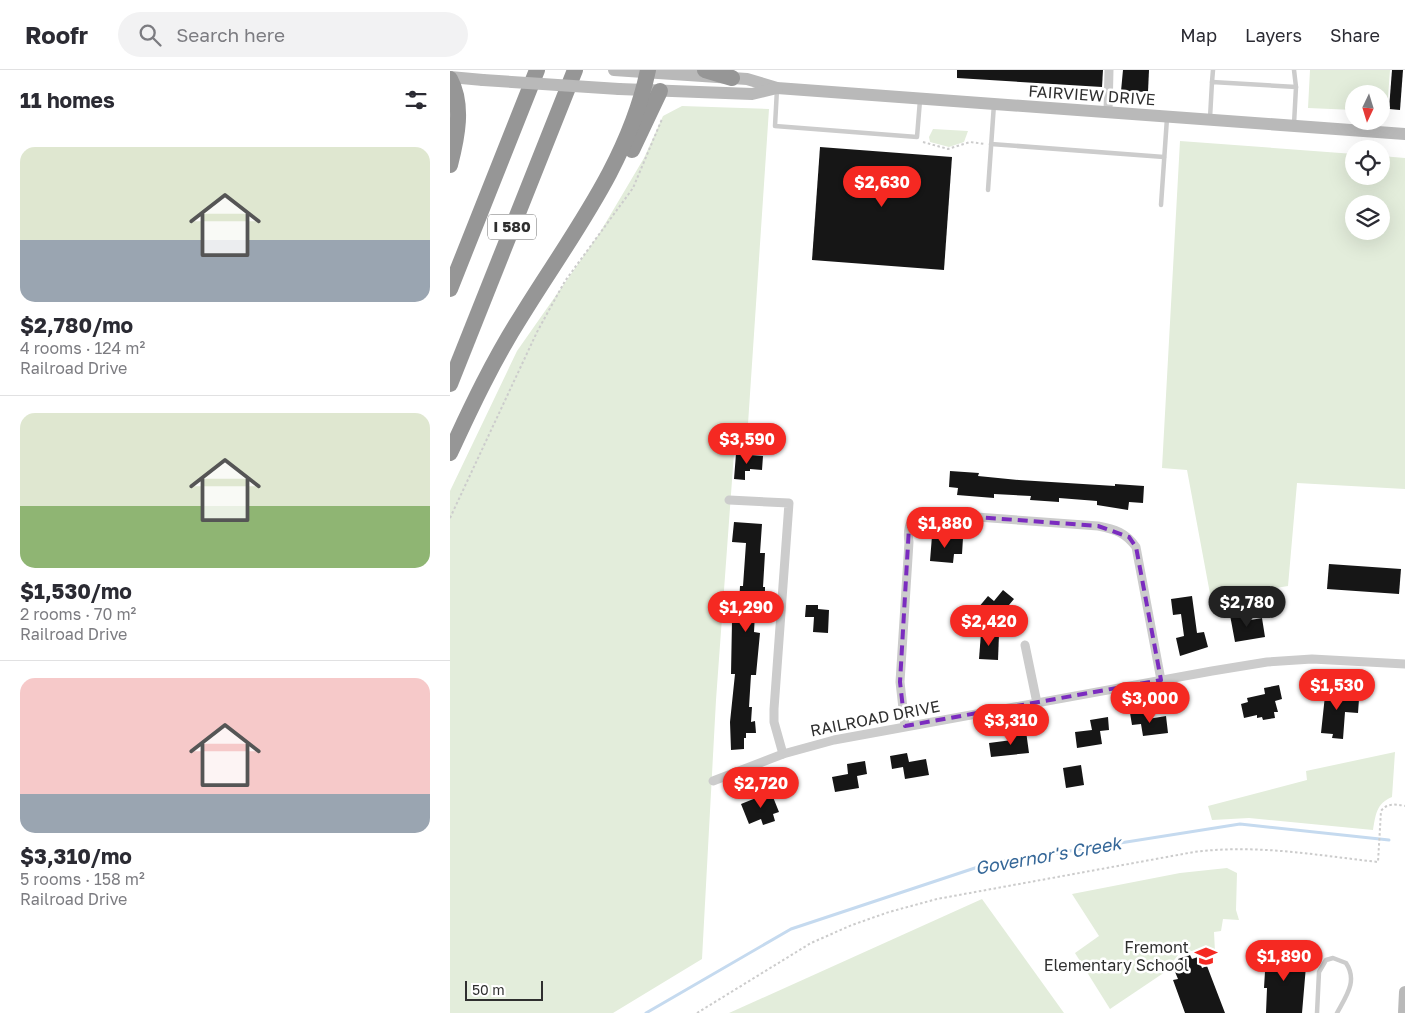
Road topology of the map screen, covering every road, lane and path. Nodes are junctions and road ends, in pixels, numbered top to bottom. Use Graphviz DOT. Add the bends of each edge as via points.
graph roads {
  1 [pos="536,70"];
  2 [pos="575,70"];
  3 [pos="620,70"];
  4 [pos="705,70"];
  5 [pos="1109,70"];
  6 [pos="1213,70"];
  7 [pos="1294,70"];
  8 [pos="647,71"];
  9 [pos="450,78"];
  10 [pos="732,78"];
  11 [pos="1212,82"];
  12 [pos="1296,87"];
  13 [pos="777,88"];
  14 [pos="642,90"];
  15 [pos="660,91"];
  16 [pos="920,99"];
  17 [pos="994,104"];
  18 [pos="1108,112"];
  19 [pos="663,116"];
  20 [pos="1167,116"];
  21 [pos="1210,120"];
  22 [pos="1294,126"];
  23 [pos="1405,127"];
  24 [pos="1405,134"];
  25 [pos="923,142"];
  26 [pos="985,144"];
  27 [pos="991,144"];
  28 [pos="1164,157"];
  29 [pos="450,165"];
  30 [pos="988,190"];
  31 [pos="1161,205"];
  32 [pos="580,223"];
  33 [pos="450,289"];
  34 [pos="450,384"];
  35 [pos="450,453"];
  36 [pos="729,500"];
  37 [pos="450,518"];
  38 [pos="1025,645"];
  39 [pos="1405,664"];
  40 [pos="1161,680"];
  41 [pos="1037,703"];
  42 [pos="905,726"];
  43 [pos="783,754"];
  44 [pos="712,781"];
  45 [pos="1405,806"];
  46 [pos="1405,992"];
  47 [pos="697,1013"];
  48 [pos="1317,1013"];
  49 [pos="1337,1013"];
  50 [pos="1404,1013"];
  1 -- 33 [label="highway, I 580"];
  2 -- 34 [label="highway, I 580"];
  3 -- 8 [label="main road, FAIRVIEW DRIVE"];
  4 -- 10 [label="highway"];
  5 -- 18 [label="street"];
  6 -- 11 [label="lane"];
  7 -- 12 [label="lane"];
  8 -- 10 [label="main road, FAIRVIEW DRIVE"];
  8 -- 14 [label="highway"];
  9 -- 14 [label="main road, FAIRVIEW DRIVE, bridge"];
  9 -- 29 [label="highway" via="458,108"];
  10 -- 13 [label="main road, FAIRVIEW DRIVE" via="756,80"];
  11 -- 12 [label="lane"];
  11 -- 21 [label="lane"];
  12 -- 22 [label="lane"];
  13 -- 15 [label="main road, FAIRVIEW DRIVE" via="752,94"];
  13 -- 16 [label="main road, FAIRVIEW DRIVE"];
  13 -- 16 [label="lane" via="775,126 918,137"];
  14 -- 15 [label="main road, FAIRVIEW DRIVE"];
  14 -- 32 [label="highway" via="621,150"];
  15 -- 32 [label="highway" via="620,171 598,204"];
  16 -- 17 [label="main road, FAIRVIEW DRIVE"];
  17 -- 18 [label="main road, FAIRVIEW DRIVE"];
  17 -- 27 [label="lane"];
  18 -- 20 [label="main road, FAIRVIEW DRIVE"];
  19 -- 37 [label="path" via="633,188 565,280 537,332"];
  20 -- 21 [label="main road, FAIRVIEW DRIVE"];
  20 -- 28 [label="lane"];
  21 -- 22 [label="main road, FAIRVIEW DRIVE"];
  22 -- 24 [label="main road, FAIRVIEW DRIVE"];
  23 -- 24 [label="lane"];
  25 -- 26 [label="path" via="948,149 970,142"];
  27 -- 28 [label="lane"];
  27 -- 30 [label="lane"];
  28 -- 31 [label="lane"];
  32 -- 35 [label="highway" via="483,383"];
  36 -- 43 [label="street" via="789,503 774,709 774,722"];
  38 -- 41 [label="street"];
  39 -- 40 [label="street, RAILROAD DRIVE" via="1312,659 1267,662"];
  40 -- 41 [label="street, RAILROAD DRIVE"];
  40 -- 42 [label="street" via="1136,547 1129,538 1115,529 1098,526 919,514 908,534 900,682"];
  41 -- 42 [label="street, RAILROAD DRIVE"];
  42 -- 43 [label="street, RAILROAD DRIVE"];
  43 -- 44 [label="street, RAILROAD DRIVE"];
  45 -- 47 [label="path" via="1393,804 1381,811 1378,862 1229,848 937,899 852,925 811,943"];
  46 -- 50 [label="main road"];
  48 -- 49 [label="lane" via="1319,972 1326,960 1333,958 1346,963 1352,976 1349,993"];
}
